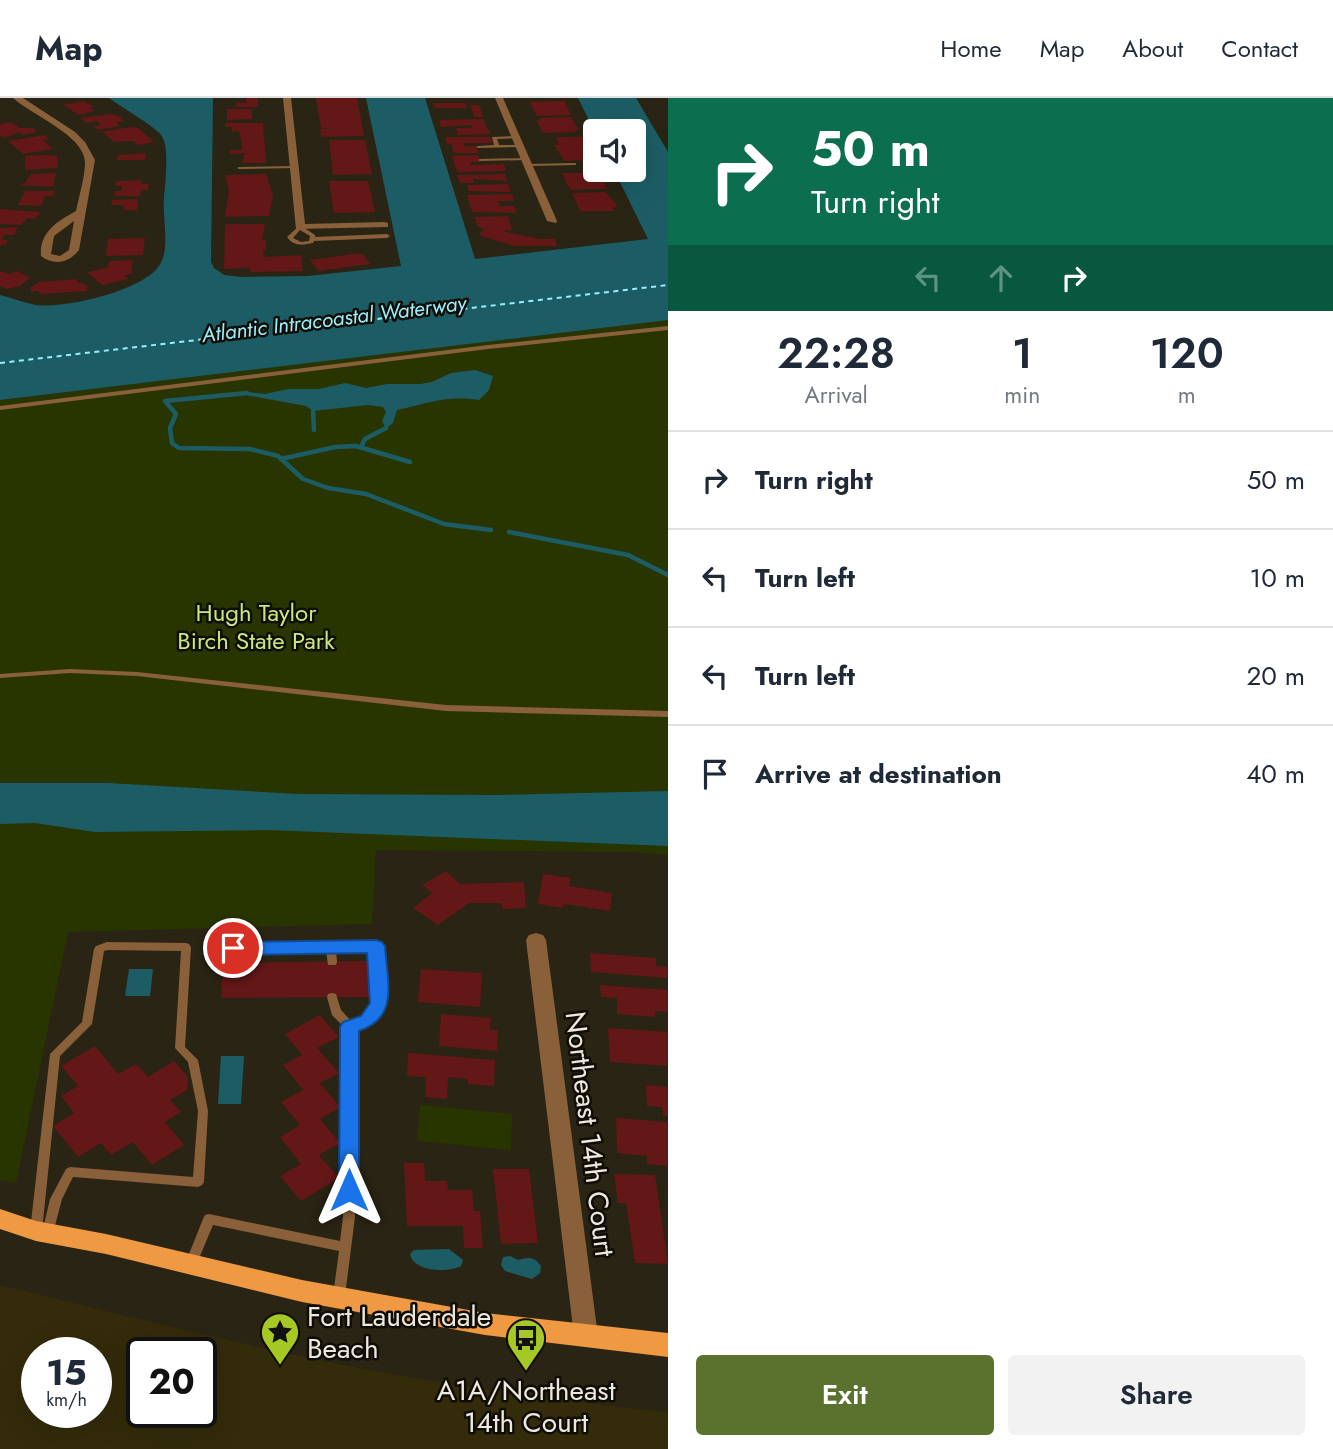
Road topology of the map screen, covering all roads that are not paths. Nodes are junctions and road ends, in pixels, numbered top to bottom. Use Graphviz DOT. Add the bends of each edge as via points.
graph roads {
  1 [pos="17,98"];
  2 [pos="286,98"];
  3 [pos="499,98"];
  4 [pos="518,142"];
  5 [pos="478,147"];
  6 [pos="480,160"];
  7 [pos="527,162"];
  8 [pos="574,164"];
  9 [pos="294,167"];
  10 [pos="239,168"];
  11 [pos="79,213"];
  12 [pos="552,221"];
  13 [pos="384,225"];
  14 [pos="300,227"];
  15 [pos="387,236"];
  16 [pos="312,239"];
  17 [pos="668,328"];
  18 [pos="0,408"];
  19 [pos="0,676"];
  20 [pos="668,714"];
  21 [pos="536,940"];
  22 [pos="331,947"];
  23 [pos="233,948"];
  24 [pos="332,962"];
  25 [pos="332,997"];
  26 [pos="350,1027"];
  27 [pos="0,1219"];
  28 [pos="0,1229"];
  29 [pos="42,1232"];
  30 [pos="345,1247"];
  31 [pos="191,1264"];
  32 [pos="339,1298"];
  33 [pos="586,1336"];
  34 [pos="668,1345"];
  1 -- 11 [label="street" via="82,144 90,160"];
  2 -- 9 [label="street"];
  3 -- 4 [label="street"];
  4 -- 5 [label="lane"];
  4 -- 7 [label="street"];
  6 -- 7 [label="lane"];
  7 -- 8 [label="lane"];
  7 -- 12 [label="street"];
  9 -- 10 [label="lane"];
  9 -- 14 [label="street"];
  13 -- 14 [label="street"];
  14 -- 16 [label="lane"];
  14 -- 16 [label="lane" via="291,239 307,243"];
  15 -- 16 [label="lane"];
  17 -- 18 [label="lane"];
  19 -- 20 [label="lane" via="70,671 138,674 446,708"];
  21 -- 33 [label="street, Northeast 14th Court"];
  22 -- 23 [label="lane"];
  22 -- 24 [label="lane"];
  22 -- 26 [label="lane" via="376,946 380,1004 367,1021"];
  25 -- 26 [label="lane" via="336,1012"];
  26 -- 30 [label="lane"];
  27 -- 29 [label="main road"];
  28 -- 29 [label="main road"];
  29 -- 29 [label="lane" via="70,1172 198,1182 203,1111 193,1060 180,1048 186,947 99,949 87,1024 55,1054"];
  29 -- 31 [label="main road"];
  30 -- 31 [label="lane" via="209,1219"];
  30 -- 32 [label="lane"];
  31 -- 32 [label="main road"];
  32 -- 33 [label="main road"];
  33 -- 34 [label="main road"];
}
